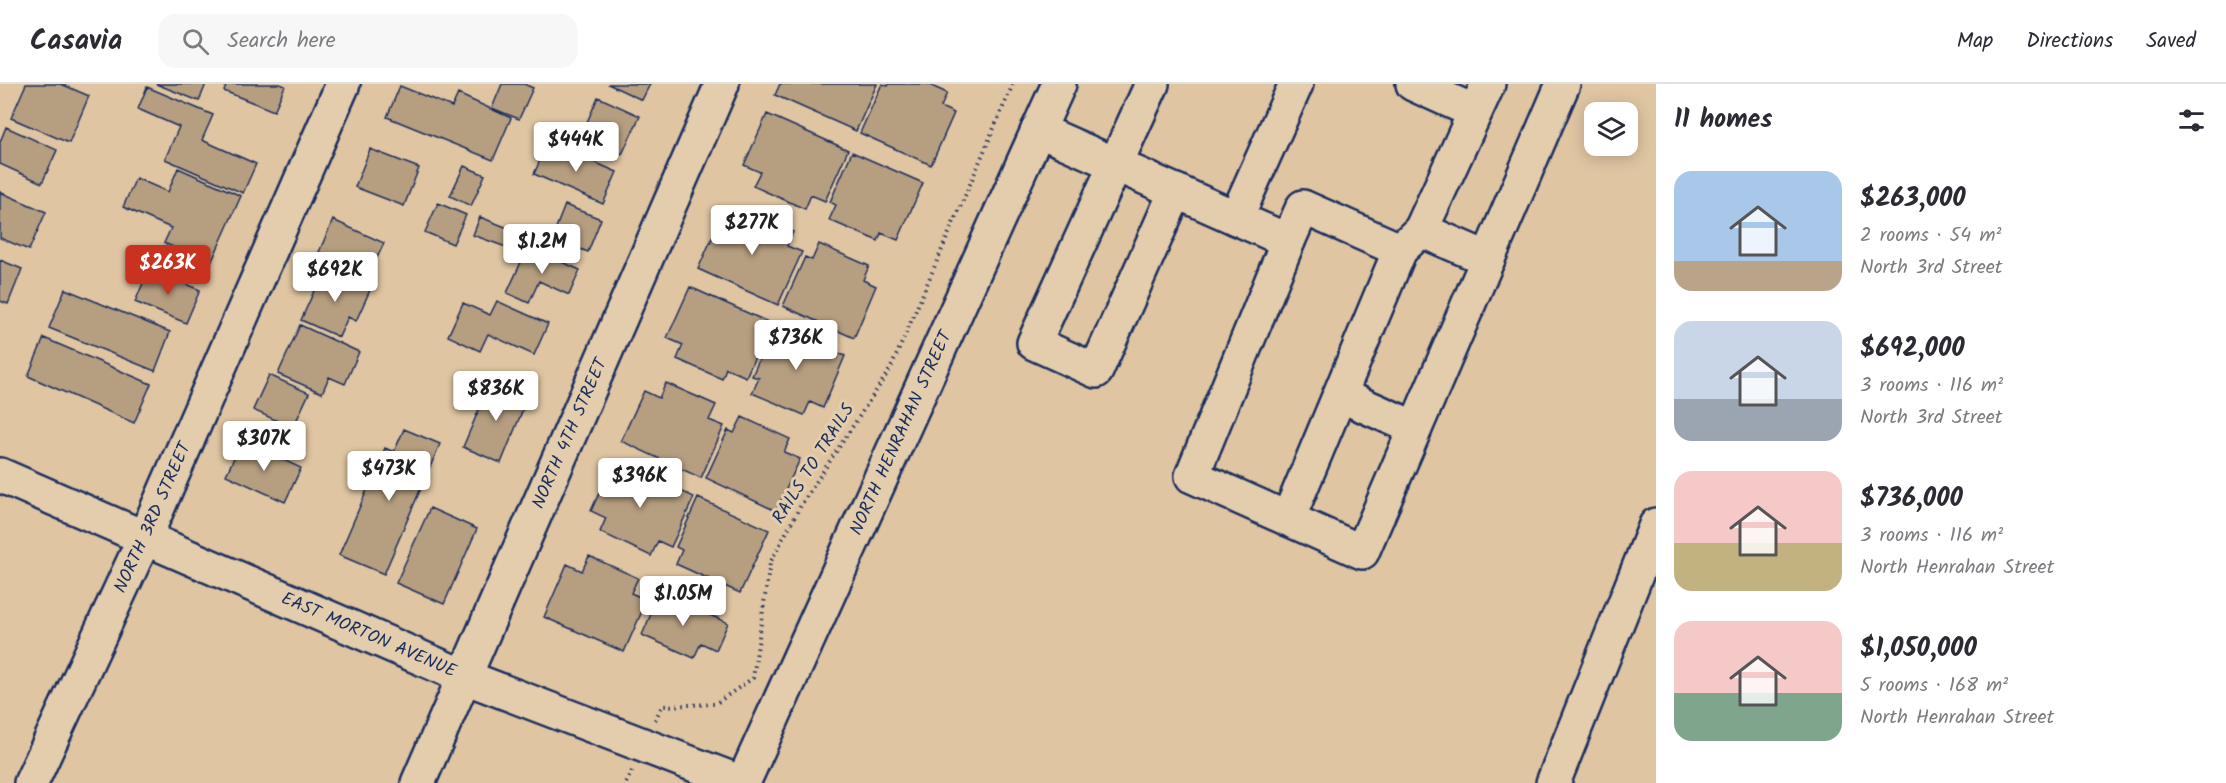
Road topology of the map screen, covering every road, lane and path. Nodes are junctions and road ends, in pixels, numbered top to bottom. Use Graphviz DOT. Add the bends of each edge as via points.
graph roads {
  1 [pos="343,84"];
  2 [pos="722,84"];
  3 [pos="1012,84"];
  4 [pos="1059,84"];
  5 [pos="1152,84"];
  6 [pos="1296,84"];
  7 [pos="1413,84"];
  8 [pos="1563,84"];
  9 [pos="1482,98"];
  10 [pos="1038,130"];
  11 [pos="1115,164"];
  12 [pos="1176,191"];
  13 [pos="1236,218"];
  14 [pos="1411,240"];
  15 [pos="1288,241"];
  16 [pos="1488,259"];
  17 [pos="1340,395"];
  18 [pos="1415,428"];
  19 [pos="0,475"];
  20 [pos="1288,519"];
  21 [pos="1656,525"];
  22 [pos="145,537"];
  23 [pos="465,676"];
  24 [pos="662,706"];
  25 [pos="629,778"];
  26 [pos="32,783"];
  27 [pos="418,783"];
  28 [pos="626,783"];
  29 [pos="742,783"];
  30 [pos="1553,783"];
  1 -- 22 [label="street, NORTH 3RD STREET"];
  2 -- 23 [label="street, NORTH 4TH STREET"];
  3 -- 24 [label="path, RAILS TO TRAILS" via="891,368 801,505 770,563 753,678 715,704"];
  4 -- 10 [label="street, NORTH HENRAHAN STREET"];
  5 -- 11 [label="street"];
  6 -- 13 [label="street"];
  7 -- 9 [label="street"];
  8 -- 16 [label="street"];
  9 -- 14 [label="street"];
  10 -- 11 [label="street"];
  10 -- 29 [label="street, NORTH HENRAHAN STREET"];
  11 -- 12 [label="street"];
  11 -- 12 [label="street" via="1034,343 1096,371"];
  12 -- 13 [label="street"];
  13 -- 15 [label="street"];
  14 -- 15 [label="street" via="1303,207"];
  14 -- 16 [label="street"];
  14 -- 17 [label="street"];
  15 -- 20 [label="street" via="1192,476"];
  16 -- 18 [label="street"];
  17 -- 18 [label="street"];
  17 -- 20 [label="street"];
  18 -- 20 [label="street" via="1362,552"];
  19 -- 22 [label="street, EAST MORTON AVENUE"];
  21 -- 30 [label="street"];
  22 -- 23 [label="street, EAST MORTON AVENUE"];
  22 -- 26 [label="street, NORTH 3RD STREET"];
  23 -- 27 [label="street, NORTH 4TH STREET"];
  23 -- 29 [label="street, EAST MORTON AVENUE"];
  25 -- 28 [label="path"];
}
